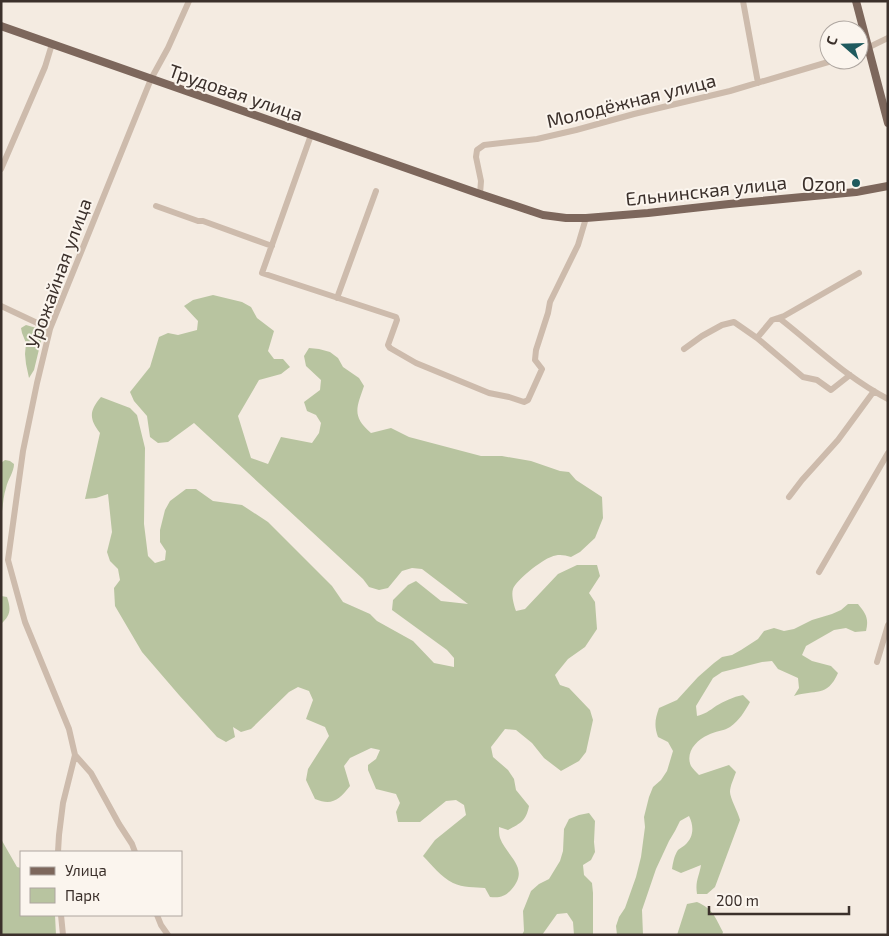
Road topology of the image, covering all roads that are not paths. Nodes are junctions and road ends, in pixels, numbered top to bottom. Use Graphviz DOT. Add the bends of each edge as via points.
graph roads {
  1 [pos="189,1"];
  2 [pos="743,1"];
  3 [pos="856,1"];
  4 [pos="861,20"];
  5 [pos="1,26"];
  6 [pos="888,38"];
  7 [pos="52,44"];
  8 [pos="869,48"];
  9 [pos="869,52"];
  10 [pos="819,65"];
  11 [pos="150,79"];
  12 [pos="758,82"];
  13 [pos="888,123"];
  14 [pos="311,135"];
  15 [pos="1,169"];
  16 [pos="458,186"];
  17 [pos="888,186"];
  18 [pos="376,191"];
  19 [pos="480,194"];
  20 [pos="156,206"];
  21 [pos="586,218"];
  22 [pos="272,246"];
  23 [pos="859,272"];
  24 [pos="337,298"];
  25 [pos="1,306"];
  26 [pos="782,317"];
  27 [pos="50,329"];
  28 [pos="755,337"];
  29 [pos="684,349"];
  30 [pos="850,375"];
  31 [pos="874,391"];
  32 [pos="888,399"];
  33 [pos="888,453"];
  34 [pos="789,496"];
  35 [pos="819,572"];
  36 [pos="888,626"];
  37 [pos="878,662"];
  38 [pos="75,755"];
  39 [pos="58,851"];
  40 [pos="135,851"];
  41 [pos="61,916"];
  42 [pos="157,916"];
  43 [pos="62,935"];
  44 [pos="168,935"];
  1 -- 11 [label="street, Урожайная улица"];
  2 -- 12 [label="street"];
  3 -- 4 [label="main road"];
  5 -- 7 [label="main road, Трудовая улица"];
  6 -- 8 [label="street"];
  7 -- 11 [label="main road, Трудовая улица"];
  7 -- 15 [label="street"];
  9 -- 13 [label="main road"];
  10 -- 12 [label="street, Молодёжная улица"];
  11 -- 14 [label="main road, Трудовая улица"];
  11 -- 27 [label="street, Урожайная улица"];
  12 -- 19 [label="street, Молодёжная улица" via="538,139 484,145 477,150 476,157"];
  14 -- 16 [label="main road, Трудовая улица"];
  14 -- 22 [label="street"];
  16 -- 19 [label="main road, Ельнинская улица"];
  17 -- 21 [label="main road, Ельнинская улица" via="856,192"];
  18 -- 24 [label="street"];
  19 -- 21 [label="main road, Ельнинская улица" via="543,215"];
  20 -- 22 [label="street"];
  21 -- 24 [label="street" via="578,244 550,302 536,350 535,360 542,369 528,400 524,402 489,393 416,363 388,345 396,317"];
  22 -- 24 [label="street" via="262,273"];
  23 -- 26 [label="street"];
  25 -- 27 [label="street"];
  26 -- 28 [label="street" via="772,320"];
  26 -- 30 [label="street"];
  27 -- 38 [label="street, Урожайная улица" via="23,451 8,560 25,622 69,729"];
  28 -- 29 [label="street" via="734,322 722,325"];
  28 -- 30 [label="street" via="803,377 817,380 831,390"];
  30 -- 31 [label="street"];
  31 -- 32 [label="street"];
  31 -- 34 [label="street" via="838,440"];
  33 -- 35 [label="street"];
  36 -- 37 [label="street"];
  38 -- 39 [label="street" via="63,803"];
  38 -- 40 [label="street" via="95,779"];
  41 -- 43 [label="street"];
  42 -- 44 [label="street"];
}
